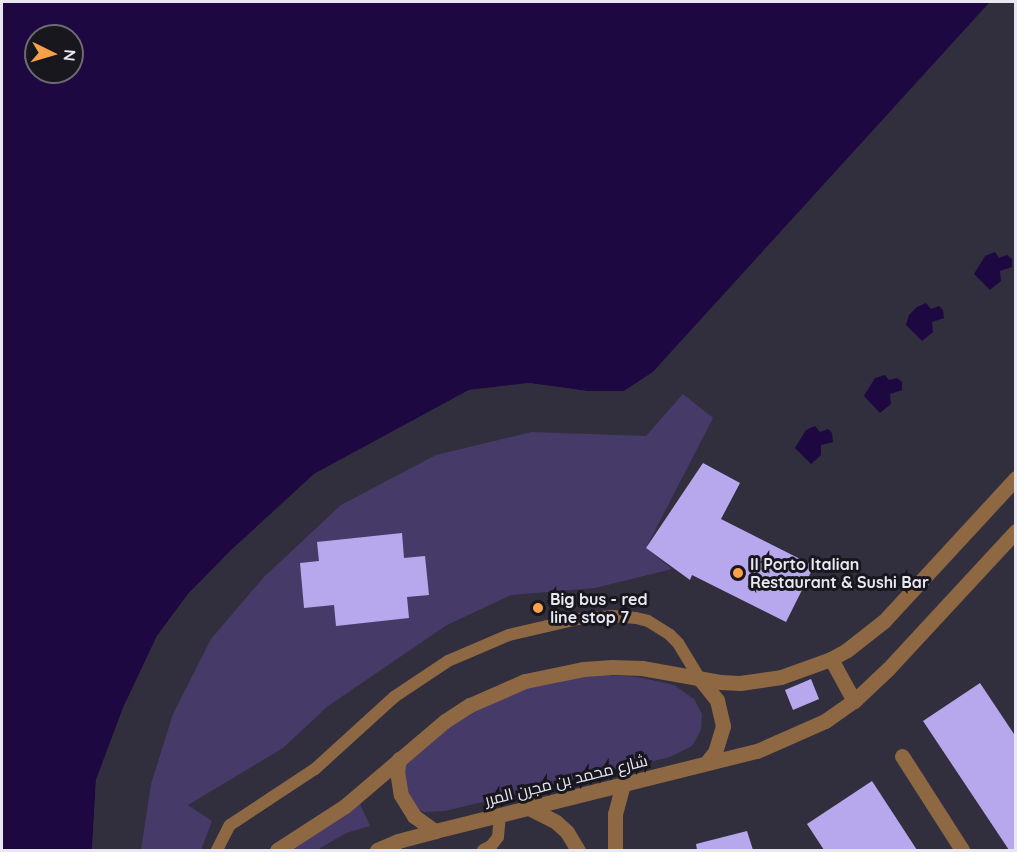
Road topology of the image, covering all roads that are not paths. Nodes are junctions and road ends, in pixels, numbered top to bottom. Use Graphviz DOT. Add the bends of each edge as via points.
graph roads {
  1 [pos="1016,478"];
  2 [pos="1016,531"];
  3 [pos="831,659"];
  4 [pos="700,679"];
  5 [pos="854,701"];
  6 [pos="902,756"];
  7 [pos="399,759"];
  8 [pos="706,763"];
  9 [pos="623,784"];
  10 [pos="529,808"];
  11 [pos="500,815"];
  12 [pos="435,831"];
  13 [pos="217,850"];
  14 [pos="277,850"];
  15 [pos="377,850"];
  16 [pos="483,850"];
  17 [pos="578,850"];
  18 [pos="615,850"];
  19 [pos="962,850"];
  1 -- 3 [label="street" via="884,621"];
  2 -- 5 [label="street, شارع محمد بن مجرن المرر"];
  3 -- 4 [label="street" via="801,672 760,681"];
  3 -- 5 [label="street"];
  4 -- 7 [label="street" via="642,668 612,667 525,681 470,705"];
  4 -- 8 [label="street" via="717,700 723,726 715,752"];
  4 -- 13 [label="lane" via="678,643 659,627 636,618 578,619 510,635 448,661 394,696 315,770 230,825"];
  5 -- 8 [label="street, شارع محمد بن مجرن المرر" via="793,737 757,751"];
  6 -- 19 [label="street"];
  7 -- 12 [label="street" via="397,777 404,801 414,816"];
  7 -- 14 [label="street" via="345,806"];
  8 -- 9 [label="street, شارع محمد بن مجرن المرر"];
  9 -- 10 [label="street, شارع محمد بن مجرن المرر"];
  9 -- 18 [label="street" via="615,814"];
  10 -- 11 [label="street, شارع محمد بن مجرن المرر"];
  10 -- 17 [label="street" via="556,822"];
  11 -- 12 [label="street, شارع محمد بن مجرن المرر"];
  11 -- 16 [label="lane" via="498,837"];
  12 -- 15 [label="street, شارع محمد بن مجرن المرر"];
}
